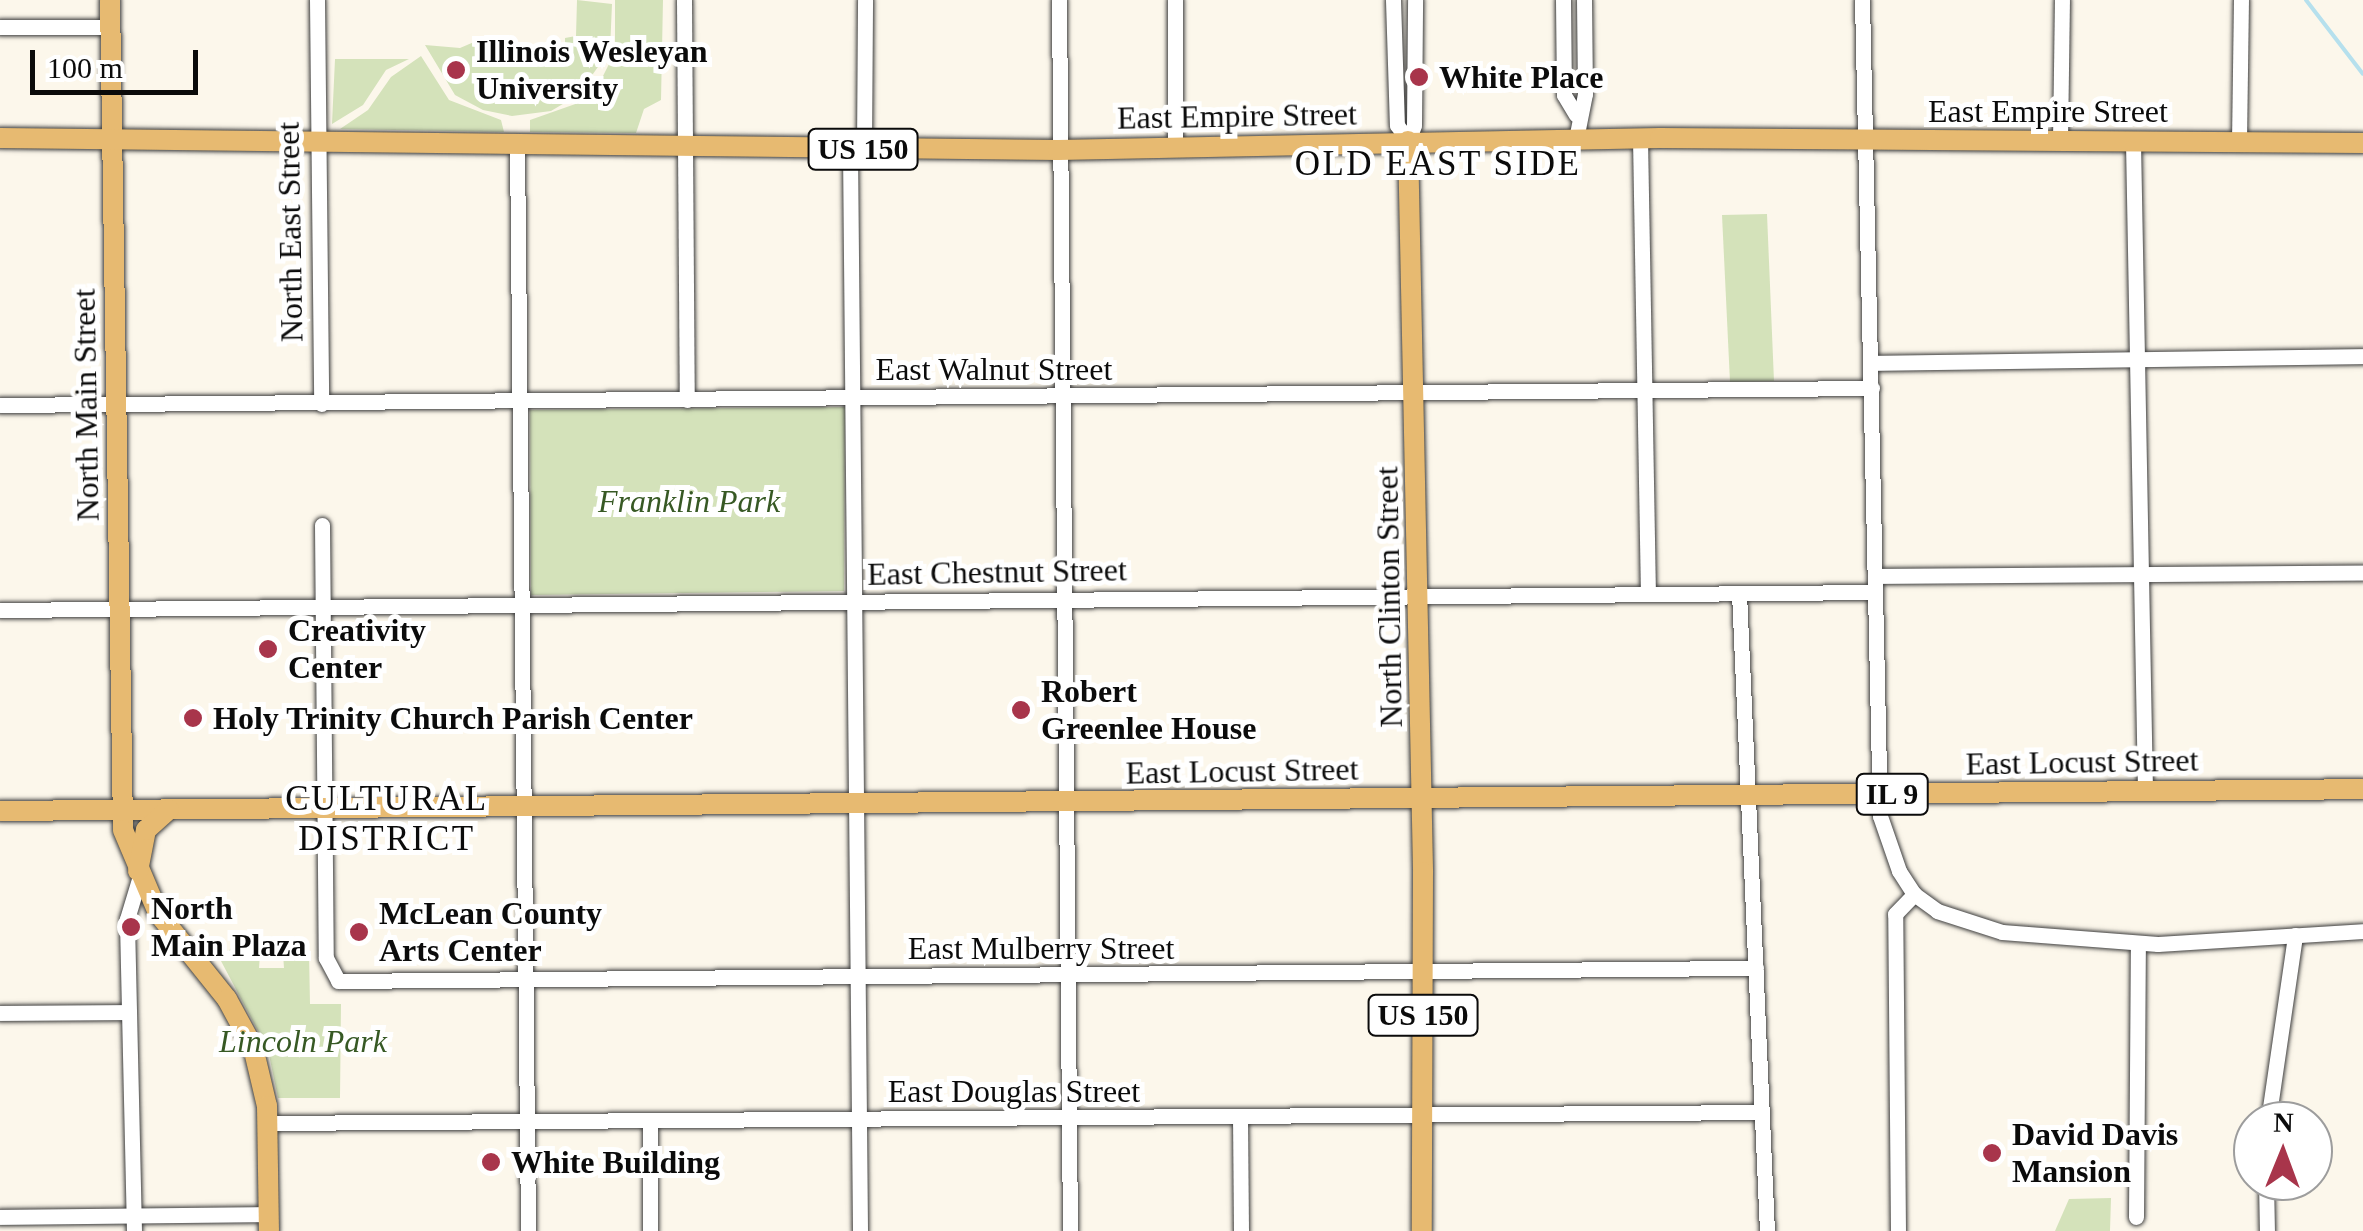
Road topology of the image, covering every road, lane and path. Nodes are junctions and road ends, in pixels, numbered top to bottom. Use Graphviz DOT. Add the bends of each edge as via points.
graph roads {
  1 [pos="110,0"];
  2 [pos="317,0"];
  3 [pos="684,0"];
  4 [pos="865,0"];
  5 [pos="1058,0"];
  6 [pos="1175,0"];
  7 [pos="1394,0"];
  8 [pos="1415,0"];
  9 [pos="1563,0"];
  10 [pos="1584,0"];
  11 [pos="1862,0"];
  12 [pos="2062,0"];
  13 [pos="2241,0"];
  14 [pos="0,27"];
  15 [pos="110,27"];
  16 [pos="1576,115"];
  17 [pos="0,138"];
  18 [pos="112,138"];
  19 [pos="1640,138"];
  20 [pos="1576,139"];
  21 [pos="1865,139"];
  22 [pos="2060,140"];
  23 [pos="318,142"];
  24 [pos="1408,142"];
  25 [pos="2132,142"];
  26 [pos="2239,142"];
  27 [pos="2363,143"];
  28 [pos="517,144"];
  29 [pos="684,147"];
  30 [pos="1175,148"];
  31 [pos="857,149"];
  32 [pos="1058,150"];
  33 [pos="2363,356"];
  34 [pos="2138,358"];
  35 [pos="1872,363"];
  36 [pos="1872,388"];
  37 [pos="1645,391"];
  38 [pos="1416,393"];
  39 [pos="1064,396"];
  40 [pos="852,398"];
  41 [pos="687,400"];
  42 [pos="521,403"];
  43 [pos="116,404"];
  44 [pos="322,404"];
  45 [pos="0,405"];
  46 [pos="322,526"];
  47 [pos="2363,573"];
  48 [pos="2142,575"];
  49 [pos="1875,584"];
  50 [pos="1648,593"];
  51 [pos="1739,593"];
  52 [pos="1419,595"];
  53 [pos="1065,599"];
  54 [pos="856,601"];
  55 [pos="522,604"];
  56 [pos="120,607"];
  57 [pos="322,607"];
  58 [pos="0,610"];
  59 [pos="2363,789"];
  60 [pos="2145,791"];
  61 [pos="1879,794"];
  62 [pos="1751,796"];
  63 [pos="1422,799"];
  64 [pos="1067,804"];
  65 [pos="859,806"];
  66 [pos="324,808"];
  67 [pos="168,809"];
  68 [pos="121,810"];
  69 [pos="524,810"];
  70 [pos="0,811"];
  71 [pos="139,874"];
  72 [pos="1914,894"];
  73 [pos="2363,931"];
  74 [pos="2295,935"];
  75 [pos="2138,943"];
  76 [pos="1756,968"];
  77 [pos="1422,972"];
  78 [pos="1068,975"];
  79 [pos="859,976"];
  80 [pos="525,981"];
  81 [pos="128,1012"];
  82 [pos="0,1013"];
  83 [pos="2270,1101"];
  84 [pos="1761,1112"];
  85 [pos="1423,1115"];
  86 [pos="1240,1116"];
  87 [pos="1068,1118"];
  88 [pos="860,1119"];
  89 [pos="525,1121"];
  90 [pos="650,1121"];
  91 [pos="268,1123"];
  92 [pos="2266,1201"];
  93 [pos="0,1217"];
  94 [pos="2136,1217"];
  95 [pos="269,1222"];
  96 [pos="134,1223"];
  97 [pos="528,1231"];
  98 [pos="650,1231"];
  99 [pos="860,1231"];
  100 [pos="1070,1231"];
  101 [pos="1240,1231"];
  102 [pos="1422,1231"];
  103 [pos="1766,1231"];
  104 [pos="1898,1231"];
  105 [pos="2267,1231"];
  1 -- 15 [label="main road, North Main Street"];
  2 -- 23 [label="street, North East Street"];
  3 -- 29 [label="street"];
  4 -- 31 [label="street"];
  5 -- 32 [label="street"];
  6 -- 30 [label="street"];
  7 -- 24 [label="street" via="1397,125"];
  8 -- 24 [label="street" via="1414,125"];
  9 -- 16 [label="street" via="1564,95"];
  10 -- 16 [label="street" via="1584,94"];
  11 -- 21 [label="street"];
  12 -- 22 [label="street"];
  13 -- 26 [label="street"];
  14 -- 15 [label="street"];
  15 -- 18 [label="main road, North Main Street"];
  16 -- 20 [label="street"];
  17 -- 18 [label="main road, US 150"];
  18 -- 23 [label="main road, East Empire Street / US 150"];
  18 -- 43 [label="main road, North Main Street"];
  19 -- 20 [label="main road, East Empire Street"];
  19 -- 21 [label="main road, East Empire Street"];
  19 -- 37 [label="street"];
  20 -- 24 [label="main road, East Empire Street"];
  21 -- 22 [label="main road, East Empire Street"];
  21 -- 35 [label="street"];
  22 -- 25 [label="main road, East Empire Street"];
  23 -- 28 [label="main road, East Empire Street / US 150"];
  23 -- 44 [label="street, North East Street"];
  24 -- 30 [label="main road, East Empire Street / US 150"];
  24 -- 38 [label="main road, North Clinton Street / US 150"];
  25 -- 26 [label="main road, East Empire Street"];
  25 -- 34 [label="street"];
  26 -- 27 [label="main road, East Empire Street"];
  28 -- 29 [label="main road, East Empire Street / US 150"];
  28 -- 42 [label="street"];
  29 -- 31 [label="main road, East Empire Street / US 150"];
  29 -- 41 [label="street"];
  30 -- 32 [label="main road, East Empire Street / US 150"];
  31 -- 32 [label="main road, East Empire Street / US 150"];
  31 -- 40 [label="street"];
  32 -- 39 [label="street"];
  33 -- 34 [label="street"];
  34 -- 35 [label="street"];
  34 -- 48 [label="street"];
  35 -- 36 [label="street"];
  36 -- 37 [label="street, East Walnut Street"];
  36 -- 49 [label="street"];
  37 -- 38 [label="street, East Walnut Street"];
  37 -- 50 [label="street"];
  38 -- 39 [label="street, East Walnut Street"];
  38 -- 52 [label="main road, North Clinton Street / US 150"];
  39 -- 40 [label="street, East Walnut Street"];
  39 -- 53 [label="street"];
  40 -- 41 [label="street, East Walnut Street"];
  40 -- 54 [label="street"];
  41 -- 42 [label="street, East Walnut Street"];
  42 -- 44 [label="street, East Walnut Street"];
  42 -- 55 [label="street"];
  43 -- 44 [label="street, East Walnut Street"];
  43 -- 45 [label="street, East Walnut Street"];
  43 -- 56 [label="main road, North Main Street"];
  46 -- 57 [label="street"];
  47 -- 48 [label="street, East Chestnut Street"];
  48 -- 49 [label="street, East Chestnut Street"];
  48 -- 60 [label="street"];
  49 -- 51 [label="street, East Chestnut Street"];
  49 -- 61 [label="street"];
  50 -- 51 [label="street, East Chestnut Street"];
  50 -- 52 [label="street, East Chestnut Street"];
  51 -- 62 [label="street"];
  52 -- 53 [label="street, East Chestnut Street"];
  52 -- 63 [label="main road, North Clinton Street / US 150"];
  53 -- 54 [label="street, East Chestnut Street"];
  53 -- 64 [label="street"];
  54 -- 55 [label="street, East Chestnut Street"];
  54 -- 65 [label="street"];
  55 -- 57 [label="street, East Chestnut Street"];
  55 -- 69 [label="street"];
  56 -- 57 [label="street, East Chestnut Street"];
  56 -- 58 [label="street, East Chestnut Street"];
  56 -- 68 [label="main road, North Main Street"];
  57 -- 66 [label="street"];
  59 -- 60 [label="main road, East Locust Street / IL 9"];
  60 -- 61 [label="main road, East Locust Street / IL 9"];
  61 -- 62 [label="main road, East Locust Street / IL 9"];
  61 -- 72 [label="street" via="1884,836"];
  62 -- 63 [label="main road, East Locust Street / IL 9"];
  62 -- 76 [label="street"];
  63 -- 64 [label="main road, East Locust Street"];
  63 -- 77 [label="main road, North Clinton Street / US 150"];
  64 -- 65 [label="main road, East Locust Street"];
  64 -- 78 [label="street"];
  65 -- 69 [label="main road, East Locust Street"];
  65 -- 79 [label="street"];
  66 -- 67 [label="main road, East Locust Street"];
  66 -- 69 [label="main road, East Locust Street"];
  66 -- 80 [label="street, East Mulberry Street" via="330,975 349,983"];
  67 -- 68 [label="main road, East Locust Street"];
  67 -- 71 [label="main road" via="146,830"];
  68 -- 70 [label="main road, East Locust Street"];
  68 -- 71 [label="main road"];
  69 -- 80 [label="street"];
  71 -- 81 [label="street" via="128,919"];
  71 -- 91 [label="main road" via="158,913 242,1023 261,1074"];
  72 -- 75 [label="street" via="1976,927"];
  72 -- 104 [label="street" via="1895,914"];
  73 -- 74 [label="street"];
  74 -- 75 [label="street"];
  74 -- 83 [label="street"];
  75 -- 94 [label="street"];
  76 -- 77 [label="street, East Mulberry Street"];
  76 -- 84 [label="street"];
  77 -- 78 [label="street, East Mulberry Street"];
  77 -- 85 [label="main road, North Clinton Street / US 150"];
  78 -- 79 [label="street, East Mulberry Street"];
  78 -- 87 [label="street"];
  79 -- 80 [label="street, East Mulberry Street"];
  79 -- 88 [label="street"];
  80 -- 89 [label="street"];
  81 -- 82 [label="street"];
  81 -- 96 [label="street"];
  84 -- 85 [label="street, East Douglas Street"];
  84 -- 103 [label="street"];
  85 -- 86 [label="street, East Douglas Street"];
  85 -- 102 [label="main road, North Clinton Street / US 150"];
  86 -- 87 [label="street, East Douglas Street"];
  86 -- 101 [label="street"];
  87 -- 88 [label="street, East Douglas Street"];
  87 -- 100 [label="street"];
  88 -- 90 [label="street, East Douglas Street"];
  88 -- 99 [label="street"];
  89 -- 90 [label="street, East Douglas Street"];
  89 -- 91 [label="street, East Douglas Street"];
  89 -- 97 [label="street"];
  90 -- 98 [label="street"];
  91 -- 95 [label="main road"];
  92 -- 105 [label="street"];
  93 -- 96 [label="street"];
  95 -- 96 [label="street"];
}
